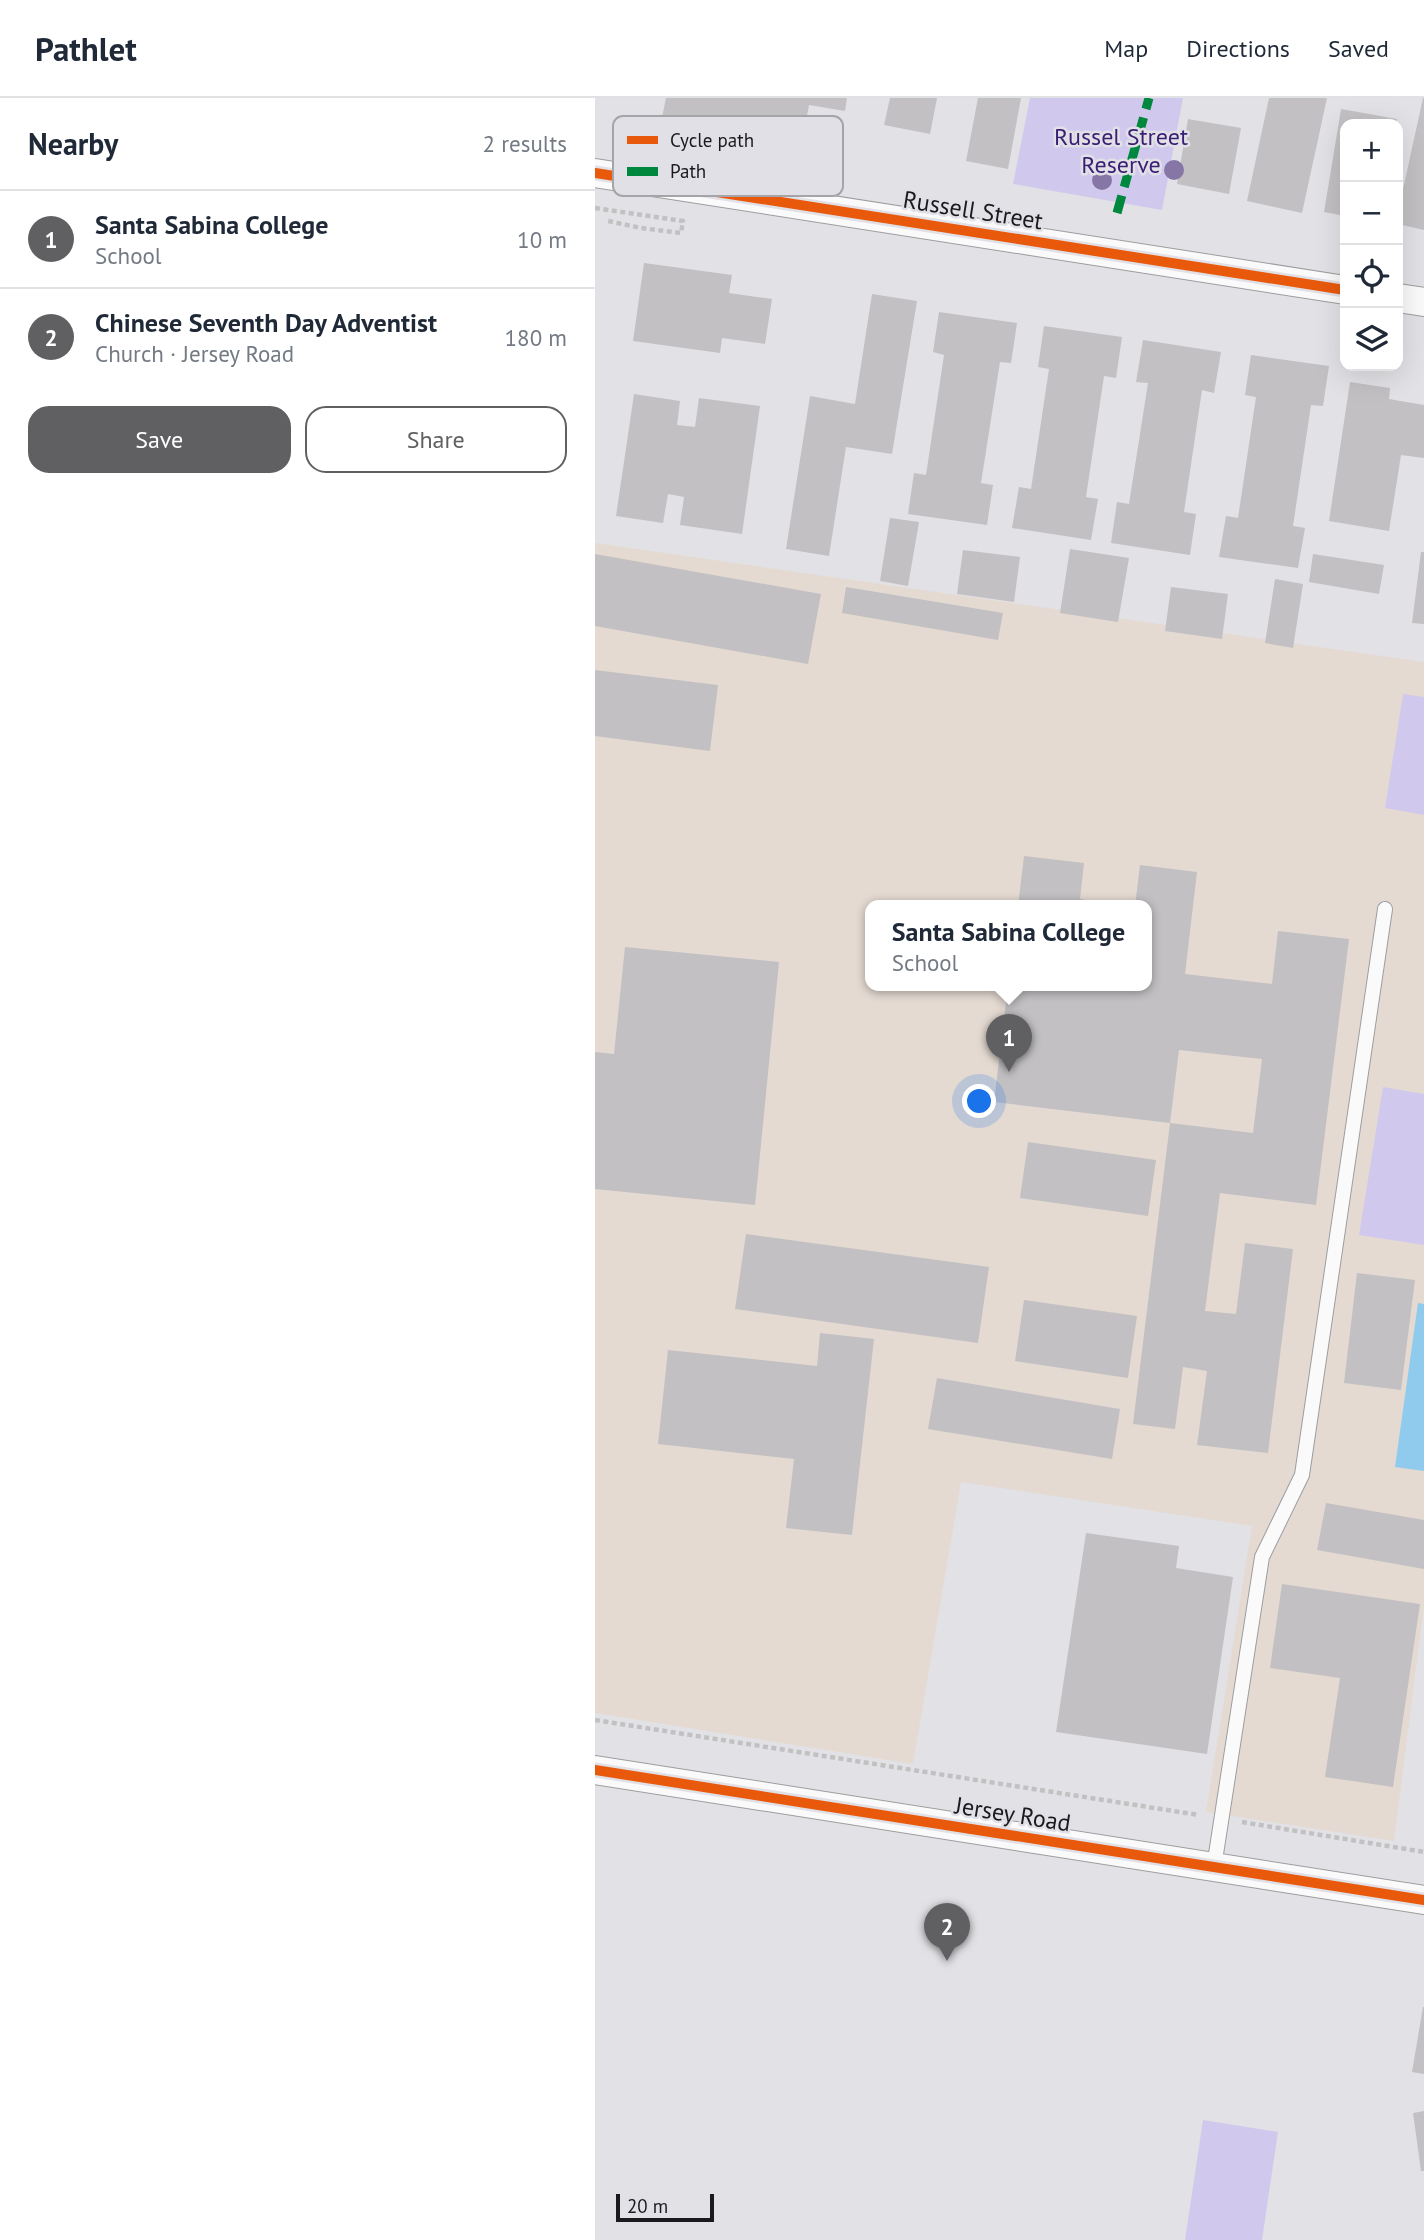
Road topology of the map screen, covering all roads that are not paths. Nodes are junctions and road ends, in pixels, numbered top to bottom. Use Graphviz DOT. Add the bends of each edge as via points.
graph roads {
  1 [pos="595,173"];
  2 [pos="613,176"];
  3 [pos="742,196"];
  4 [pos="1340,289"];
  5 [pos="1403,299"];
  6 [pos="1424,302"];
  7 [pos="1385,909"];
  8 [pos="595,1770"];
  9 [pos="1214,1867"];
  10 [pos="1424,1900"];
  1 -- 2 [label="street, Russell Street"];
  3 -- 4 [label="street, Russell Street"];
  5 -- 6 [label="street"];
  7 -- 9 [label="lane" via="1302,1475 1262,1557"];
  8 -- 9 [label="street, Jersey Road"];
  9 -- 10 [label="street, Jersey Road"];
}
